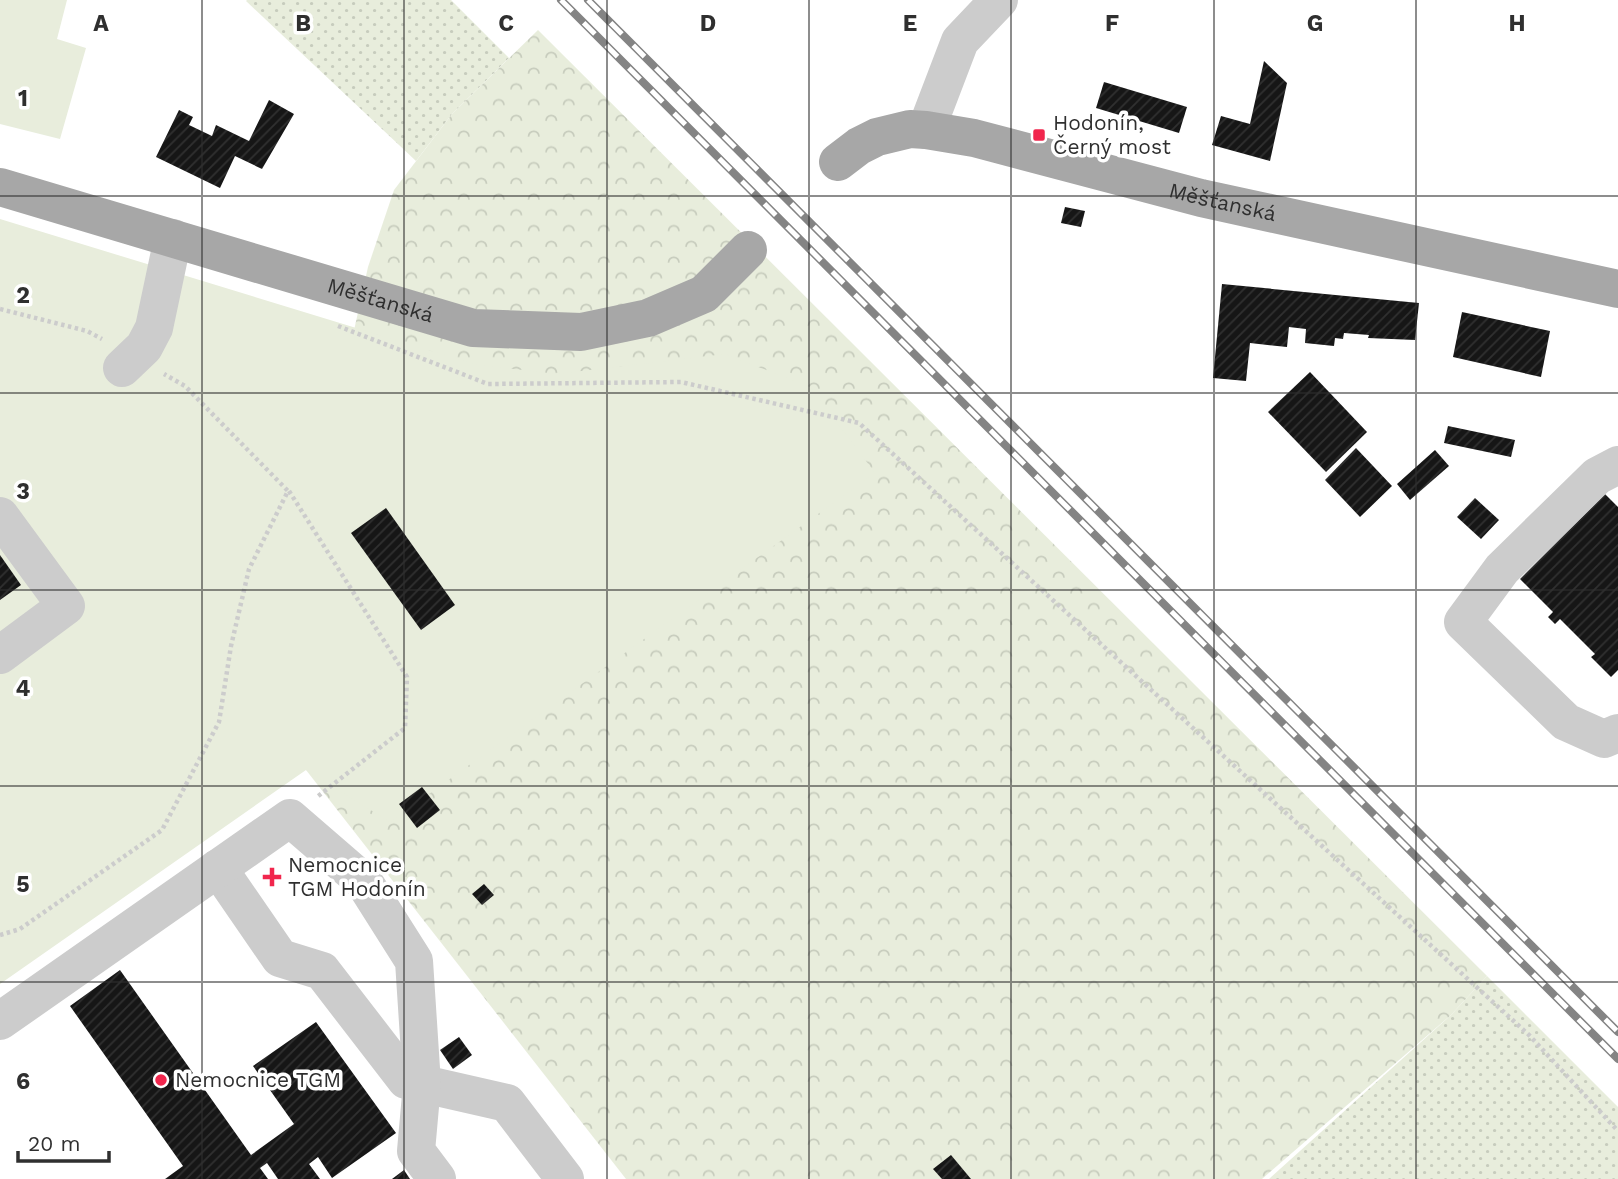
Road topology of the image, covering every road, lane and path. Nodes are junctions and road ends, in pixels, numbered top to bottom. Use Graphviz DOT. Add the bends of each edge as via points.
graph roads {
  1 [pos="999,0"];
  2 [pos="926,130"];
  3 [pos="838,162"];
  4 [pos="0,187"];
  5 [pos="173,238"];
  6 [pos="748,250"];
  7 [pos="1618,289"];
  8 [pos="0,309"];
  9 [pos="337,326"];
  10 [pos="127,363"];
  11 [pos="1618,465"];
  12 [pos="288,491"];
  13 [pos="0,516"];
  14 [pos="0,655"];
  15 [pos="1618,733"];
  16 [pos="290,818"];
  17 [pos="219,868"];
  18 [pos="0,935"];
  19 [pos="0,1021"];
  20 [pos="422,1084"];
  21 [pos="1618,1130"];
  22 [pos="437,1179"];
  23 [pos="565,1179"];
  1 -- 2 [label="lane" via="960,41"];
  2 -- 3 [label="main road, Měšťanská" via="877,137"];
  2 -- 7 [label="main road, Měšťanská" via="974,138 1201,198"];
  4 -- 5 [label="main road, Měšťanská"];
  5 -- 6 [label="main road, Měšťanská" via="473,328 581,332 649,318 704,294"];
  5 -- 10 [label="lane" via="154,328 144,347"];
  8 -- 10 [label="path" via="87,331"];
  9 -- 21 [label="path" via="488,384 681,382 859,423 1529,1035"];
  10 -- 12 [label="path" via="186,386"];
  11 -- 15 [label="lane" via="1597,476 1502,569 1463,622 1566,722 1605,739"];
  12 -- 16 [label="path" via="407,677 405,728"];
  12 -- 18 [label="path" via="249,569 219,722 162,830 20,929"];
  13 -- 14 [label="lane" via="66,606"];
  16 -- 17 [label="lane"];
  16 -- 20 [label="lane" via="364,882 414,961"];
  17 -- 19 [label="lane"];
  17 -- 20 [label="lane" via="280,958 323,971 407,1080"];
  20 -- 22 [label="lane" via="416,1151"];
  20 -- 23 [label="lane" via="507,1103"];
}
